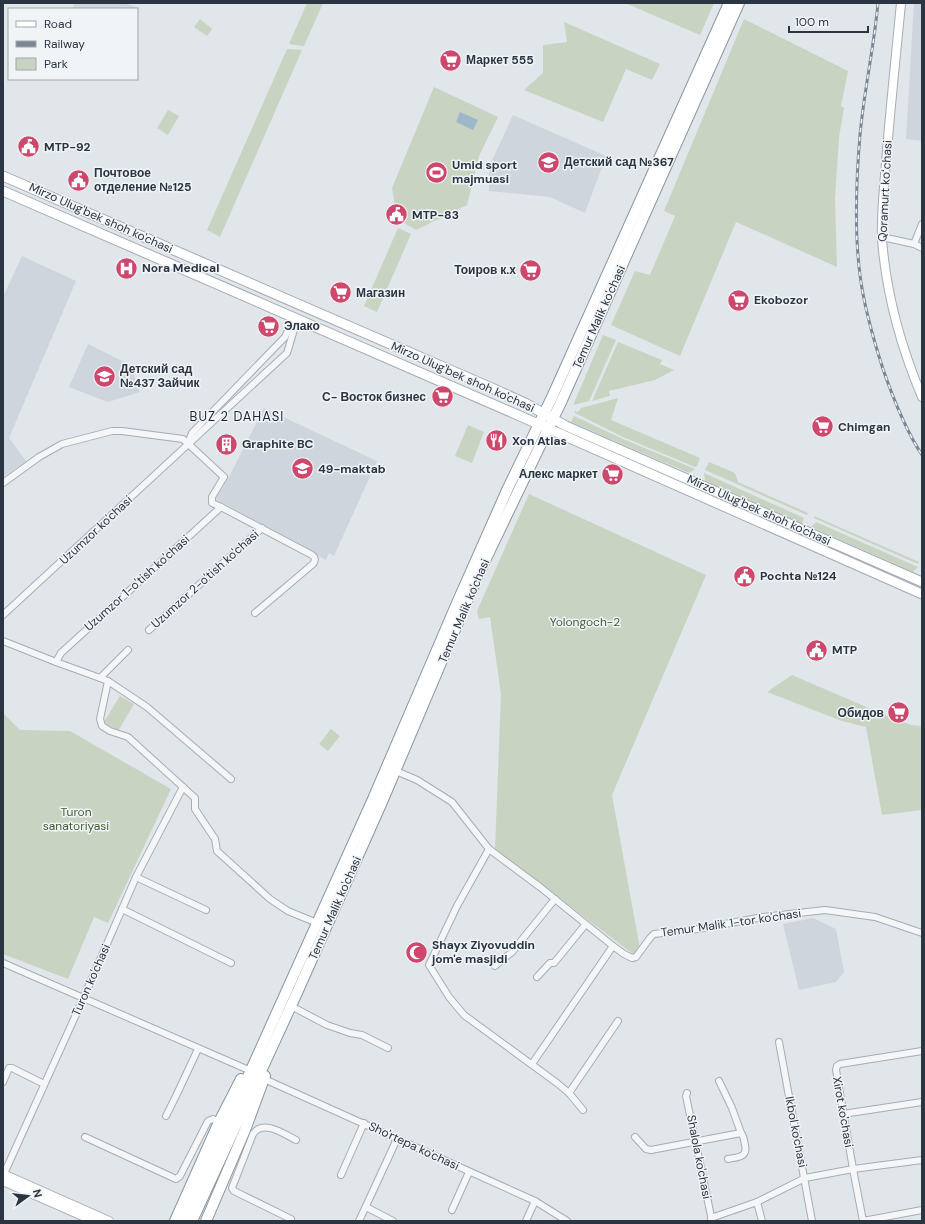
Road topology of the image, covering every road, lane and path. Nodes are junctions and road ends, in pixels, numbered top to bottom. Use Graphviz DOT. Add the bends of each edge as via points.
graph roads {
  1 [pos="729,3"];
  2 [pos="739,3"];
  3 [pos="900,3"];
  4 [pos="905,3"];
  5 [pos="699,81"];
  6 [pos="3,176"];
  7 [pos="3,191"];
  8 [pos="922,224"];
  9 [pos="883,237"];
  10 [pos="914,244"];
  11 [pos="922,248"];
  12 [pos="236,277"];
  13 [pos="230,290"];
  14 [pos="296,319"];
  15 [pos="365,334"];
  16 [pos="360,346"];
  17 [pos="417,356"];
  18 [pos="411,369"];
  19 [pos="922,392"];
  20 [pos="922,397"];
  21 [pos="548,416"];
  22 [pos="539,424"];
  23 [pos="548,429"];
  24 [pos="188,444"];
  25 [pos="645,460"];
  26 [pos="641,470"];
  27 [pos="3,483"];
  28 [pos="221,507"];
  29 [pos="262,528"];
  30 [pos="922,582"];
  31 [pos="922,594"];
  32 [pos="255,613"];
  33 [pos="3,616"];
  34 [pos="149,630"];
  35 [pos="3,641"];
  36 [pos="128,650"];
  37 [pos="56,662"];
  38 [pos="100,678"];
  39 [pos="108,681"];
  40 [pos="396,771"];
  41 [pos="231,778"];
  42 [pos="183,787"];
  43 [pos="489,849"];
  44 [pos="136,876"];
  45 [pos="555,900"];
  46 [pos="122,909"];
  47 [pos="206,910"];
  48 [pos="317,923"];
  49 [pos="585,925"];
  50 [pos="922,933"];
  51 [pos="613,946"];
  52 [pos="3,963"];
  53 [pos="231,963"];
  54 [pos="495,966"];
  55 [pos="537,976"];
  56 [pos="83,999"];
  57 [pos="291,1006"];
  58 [pos="618,1021"];
  59 [pos="272,1035"];
  60 [pos="779,1042"];
  61 [pos="388,1048"];
  62 [pos="198,1049"];
  63 [pos="922,1051"];
  64 [pos="532,1064"];
  65 [pos="255,1074"];
  66 [pos="719,1081"];
  67 [pos="3,1082"];
  68 [pos="44,1084"];
  69 [pos="569,1093"];
  70 [pos="687,1093"];
  71 [pos="922,1102"];
  72 [pos="583,1110"];
  73 [pos="843,1114"];
  74 [pos="166,1116"];
  75 [pos="219,1122"];
  76 [pos="364,1123"];
  77 [pos="249,1132"];
  78 [pos="741,1133"];
  79 [pos="85,1137"];
  80 [pos="635,1137"];
  81 [pos="397,1139"];
  82 [pos="296,1140"];
  83 [pos="696,1143"];
  84 [pos="728,1159"];
  85 [pos="922,1160"];
  86 [pos="852,1169"];
  87 [pos="469,1172"];
  88 [pos="3,1175"];
  89 [pos="341,1175"];
  90 [pos="805,1178"];
  91 [pos="3,1181"];
  92 [pos="535,1201"];
  93 [pos="757,1202"];
  94 [pos="366,1207"];
  95 [pos="452,1210"];
  96 [pos="922,1210"];
  97 [pos="291,1219"];
  98 [pos="711,1219"];
  99 [pos="94,1221"];
  100 [pos="109,1221"];
  101 [pos="174,1221"];
  102 [pos="183,1221"];
  103 [pos="192,1221"];
  104 [pos="206,1221"];
  105 [pos="360,1221"];
  106 [pos="393,1221"];
  107 [pos="526,1221"];
  108 [pos="567,1221"];
  109 [pos="762,1221"];
  110 [pos="812,1221"];
  111 [pos="863,1221"];
  1 -- 5 [label="highway, Temur Malik ko'chasi"];
  2 -- 5 [label="highway, Temur Malik ko'chasi"];
  3 -- 9 [label="main road, Qoramurt koʻchasi" via="882,207"];
  4 -- 9 [label="main road, Qoramurt koʻchasi" via="889,147"];
  5 -- 21 [label="highway, Temur Malik ko'chasi"];
  6 -- 12 [label="main road, Mirzo Ulug'bek shoh ko'chasi"];
  7 -- 13 [label="main road, Mirzo Ulug'bek shoh ko'chasi"];
  8 -- 10 [label="street"];
  9 -- 10 [label="street"];
  9 -- 19 [label="main road, Qoramurt koʻchasi" via="896,309"];
  9 -- 20 [label="main road, Qoramurt koʻchasi" via="886,278 906,354"];
  10 -- 11 [label="street"];
  12 -- 13 [label="main road"];
  12 -- 15 [label="main road, Mirzo Ulug'bek shoh ko'chasi"];
  13 -- 14 [label="main road, Mirzo Ulug'bek shoh ko'chasi"];
  14 -- 16 [label="main road, Mirzo Ulug'bek shoh ko'chasi"];
  14 -- 24 [label="street, Uzumzor ko'chasi" via="285,338 192,433"];
  14 -- 24 [label="street, Uzumzor ko'chasi" via="287,354"];
  15 -- 16 [label="main road"];
  15 -- 17 [label="main road, Mirzo Ulug'bek shoh ko'chasi"];
  16 -- 18 [label="main road, Mirzo Ulug'bek shoh ko'chasi"];
  17 -- 18 [label="main road"];
  17 -- 21 [label="main road, Mirzo Ulug'bek shoh ko'chasi" via="525,403"];
  18 -- 22 [label="main road, Mirzo Ulug'bek shoh ko'chasi"];
  21 -- 22 [label="highway, Temur Malik ko'chasi"];
  21 -- 23 [label="highway, Temur Malik ko'chasi"];
  21 -- 25 [label="main road, Mirzo Ulug'bek shoh ko'chasi"];
  22 -- 23 [label="main road, Mirzo Ulug'bek shoh ko'chasi"];
  22 -- 48 [label="highway, Temur Malik ko'chasi" via="456,603"];
  23 -- 26 [label="main road, Mirzo Ulug'bek shoh ko'chasi"];
  23 -- 40 [label="highway, Temur Malik ko'chasi" via="479,573"];
  24 -- 27 [label="street" via="177,438 112,431 62,444"];
  24 -- 28 [label="street" via="224,477 211,500"];
  24 -- 33 [label="street, Uzumzor ko'chasi"];
  25 -- 26 [label="main road"];
  25 -- 30 [label="main road, Mirzo Ulug'bek shoh ko'chasi"];
  26 -- 31 [label="main road, Mirzo Ulug'bek shoh ko'chasi"];
  28 -- 29 [label="street"];
  28 -- 37 [label="street, Uzumzor 1-o'tish ko'chasi" via="61,653"];
  29 -- 32 [label="street" via="312,555 315,561"];
  29 -- 34 [label="street, Uzumzor 2-o'tish ko'chasi"];
  35 -- 37 [label="street"];
  36 -- 38 [label="street"];
  37 -- 38 [label="street"];
  38 -- 39 [label="street"];
  39 -- 41 [label="street" via="147,707"];
  39 -- 42 [label="street" via="100,719 102,726 128,738"];
  40 -- 43 [label="street, Temur Malik 1-tor ko'chasi" via="417,780 452,802"];
  40 -- 57 [label="highway, Temur Malik ko'chasi"];
  42 -- 44 [label="street, Turon ko'chasi"];
  42 -- 48 [label="street" via="195,798 195,809 215,839 217,851 270,899 288,911"];
  43 -- 45 [label="street, Temur Malik 1-tor ko'chasi"];
  43 -- 64 [label="street" via="457,906 429,965 464,1015"];
  44 -- 46 [label="street, Turon ko'chasi"];
  44 -- 47 [label="street"];
  45 -- 49 [label="street, Temur Malik 1-tor ko'chasi"];
  45 -- 54 [label="street" via="512,952"];
  46 -- 53 [label="street"];
  46 -- 56 [label="street, Turon ko'chasi"];
  48 -- 59 [label="highway, Temur Malik ko'chasi"];
  49 -- 51 [label="street, Temur Malik 1-tor ko'chasi"];
  49 -- 55 [label="street" via="554,962"];
  50 -- 51 [label="street, Temur Malik 1-tor ko'chasi" via="875,918 817,910 654,934 634,958"];
  51 -- 64 [label="street"];
  52 -- 56 [label="street, Sho'rtepa ko'chasi"];
  56 -- 62 [label="street, Sho'rtepa ko'chasi"];
  56 -- 68 [label="street, Turon ko'chasi"];
  57 -- 59 [label="highway, Temur Malik ko'chasi"];
  57 -- 61 [label="street" via="326,1024 362,1035"];
  58 -- 69 [label="street"];
  59 -- 65 [label="highway, Temur Malik ko'chasi"];
  59 -- 65 [label="highway"];
  60 -- 90 [label="street, Ikbol ko'chasi"];
  62 -- 65 [label="street, Sho'rtepa ko'chasi"];
  62 -- 74 [label="street"];
  63 -- 73 [label="street, Xirot ko'chasi" via="837,1066"];
  64 -- 69 [label="street"];
  65 -- 75 [label="highway"];
  65 -- 76 [label="street, Sho'rtepa ko'chasi"];
  65 -- 77 [label="highway"];
  65 -- 102 [label="highway, Temur Malik ko'chasi"];
  65 -- 103 [label="highway, Temur Malik ko'chasi"];
  66 -- 78 [label="street"];
  67 -- 68 [label="street" via="9,1068 12,1068"];
  68 -- 88 [label="street, Turon ko'chasi"];
  69 -- 72 [label="street"];
  70 -- 83 [label="street, Shalola ko'chasi"];
  71 -- 73 [label="street"];
  73 -- 86 [label="street, Xirot ko'chasi"];
  75 -- 79 [label="street" via="212,1119 208,1121 180,1176 176,1179"];
  75 -- 101 [label="highway"];
  76 -- 81 [label="street, Sho'rtepa ko'chasi"];
  76 -- 89 [label="street"];
  77 -- 82 [label="street" via="266,1127"];
  77 -- 97 [label="street" via="232,1189"];
  77 -- 104 [label="highway"];
  78 -- 83 [label="street"];
  78 -- 84 [label="street" via="745,1154"];
  80 -- 83 [label="street" via="646,1149 652,1150"];
  81 -- 87 [label="street, Sho'rtepa ko'chasi"];
  81 -- 94 [label="street"];
  83 -- 98 [label="street, Shalola ko'chasi"];
  85 -- 86 [label="street"];
  86 -- 90 [label="street"];
  86 -- 111 [label="street, Xirot ko'chasi"];
  87 -- 92 [label="street, Sho'rtepa ko'chasi"];
  87 -- 95 [label="street"];
  88 -- 100 [label="main road"];
  90 -- 93 [label="street"];
  90 -- 110 [label="street, Ikbol ko'chasi"];
  91 -- 99 [label="main road"];
  92 -- 107 [label="street"];
  92 -- 108 [label="street, Sho'rtepa ko'chasi"];
  93 -- 98 [label="street"];
  93 -- 109 [label="street"];
  94 -- 105 [label="street"];
  94 -- 106 [label="street"];
  96 -- 111 [label="street"];
}
